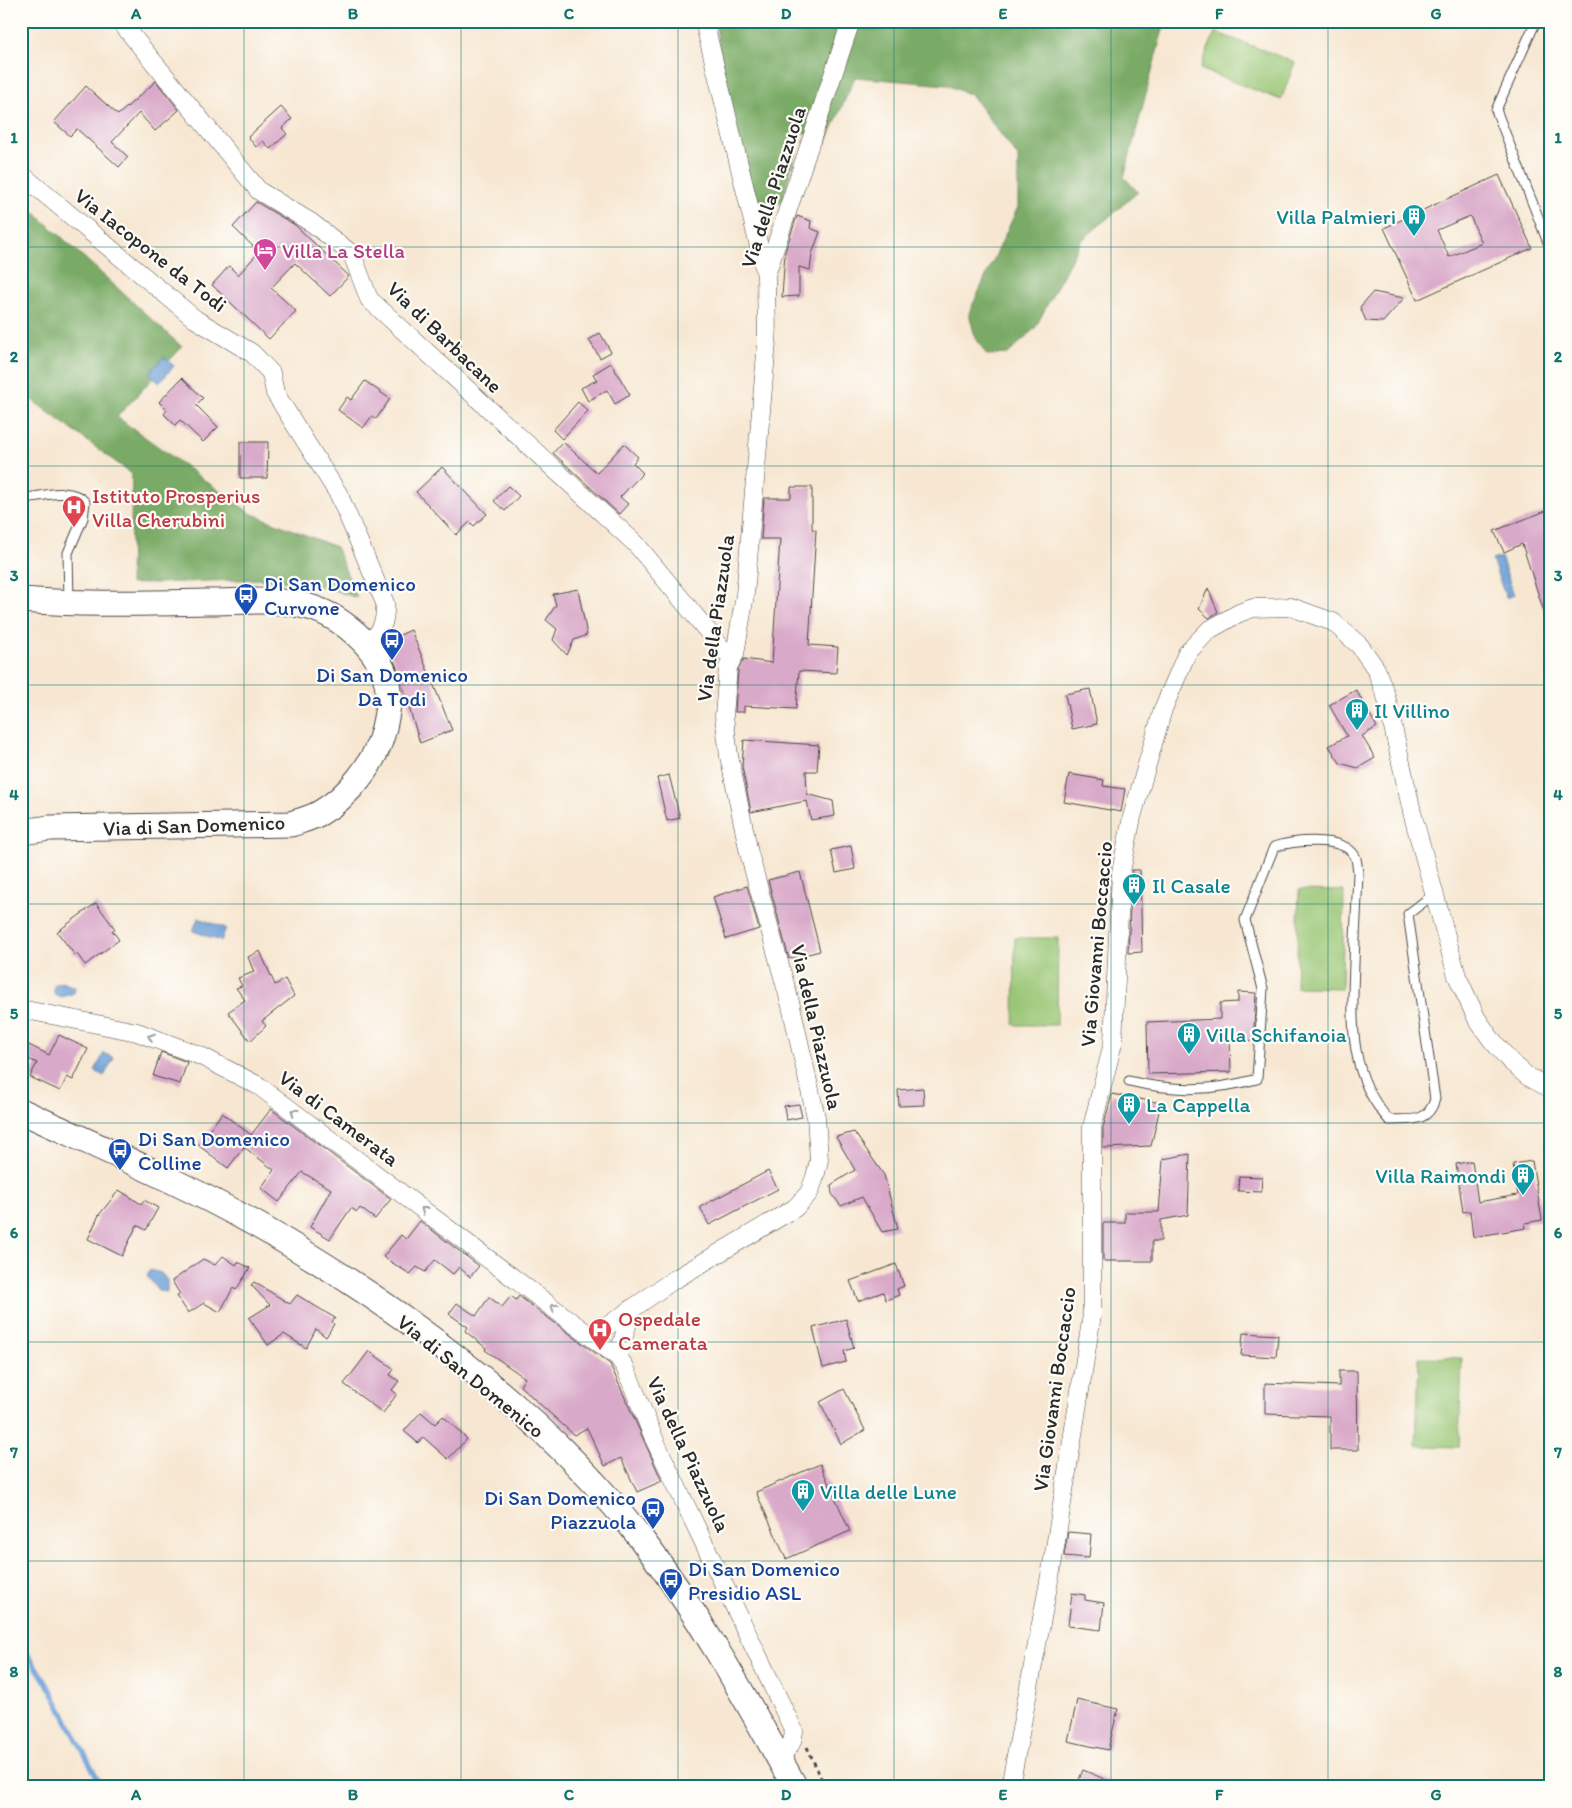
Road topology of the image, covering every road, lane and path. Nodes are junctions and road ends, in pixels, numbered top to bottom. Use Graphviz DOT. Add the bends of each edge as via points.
graph roads {
  1 [pos="120,21"];
  2 [pos="704,21"];
  3 [pos="850,21"];
  4 [pos="1536,21"];
  5 [pos="21,174"];
  6 [pos="1551,250"];
  7 [pos="766,275"];
  8 [pos="21,498"];
  9 [pos="21,600"];
  10 [pos="69,602"];
  11 [pos="366,645"];
  12 [pos="735,654"];
  13 [pos="21,832"];
  14 [pos="1434,894"];
  15 [pos="21,1009"];
  16 [pos="1129,1081"];
  17 [pos="1551,1089"];
  18 [pos="21,1111"];
  19 [pos="632,1308"];
  20 [pos="592,1336"];
  21 [pos="618,1357"];
  22 [pos="803,1738"];
  23 [pos="778,1757"];
  24 [pos="795,1787"];
  25 [pos="825,1787"];
  26 [pos="1010,1787"];
  1 -- 12 [label="street, Via di Barbacane" via="259,191 312,222 352,254 369,298 636,544 724,651"];
  2 -- 7 [label="street"];
  3 -- 7 [label="street, Via della Piazzuola"];
  4 -- 6 [label="lane" via="1496,110"];
  5 -- 11 [label="street, Via Iacopone da Todi" via="195,319 264,363 271,373 275,393 339,495 385,603 386,617 382,628"];
  7 -- 12 [label="street, Via della Piazzuola" via="766,352 745,595"];
  8 -- 10 [label="lane" via="68,492 78,494 84,502 83,518 68,553"];
  9 -- 10 [label="main road, Via di San Domenico"];
  10 -- 11 [label="main road, Via di San Domenico" via="301,604 336,620"];
  11 -- 13 [label="main road, Via di San Domenico" via="381,666 387,684 388,711 380,745 341,798 319,814 291,824 267,826 50,828"];
  12 -- 19 [label="street, Via della Piazzuola" via="728,667 724,716 729,756 749,853 791,1006 816,1117 819,1160 809,1193 795,1208"];
  14 -- 16 [label="lane" via="1408,914 1435,1099 1432,1110 1422,1118 1389,1120 1379,1109 1360,1072 1352,1029 1358,872 1354,856 1349,851 1320,841 1274,847 1244,920 1263,989 1257,1079 1225,1088 1160,1088"];
  14 -- 17 [label="street, Via Giovanni Boccaccio" via="1456,976 1477,1019 1510,1061 1527,1076"];
  14 -- 26 [label="street, Via Giovanni Boccaccio" via="1386,696 1376,669 1360,646 1334,622 1291,606 1239,612 1209,630 1187,652 1163,709 1120,872 1113,1043 1092,1127 1092,1315 1053,1560"];
  20 -- 15 [label="street, Via di Camerata, one-way" via="259,1086 201,1056 137,1032"];
  18 -- 23 [label="main road, Via di San Domenico" via="258,1226 348,1282 441,1346 509,1401 570,1458 641,1538 717,1647"];
  19 -- 20 [label="street, Via della Piazzuola"];
  19 -- 21 [label="street"];
  20 -- 21 [label="street, Via della Piazzuola"];
  21 -- 23 [label="street, Via della Piazzuola" via="794,1731 789,1749"];
  22 -- 25 [label="path"];
  23 -- 24 [label="main road, Via di San Domenico"];
}
